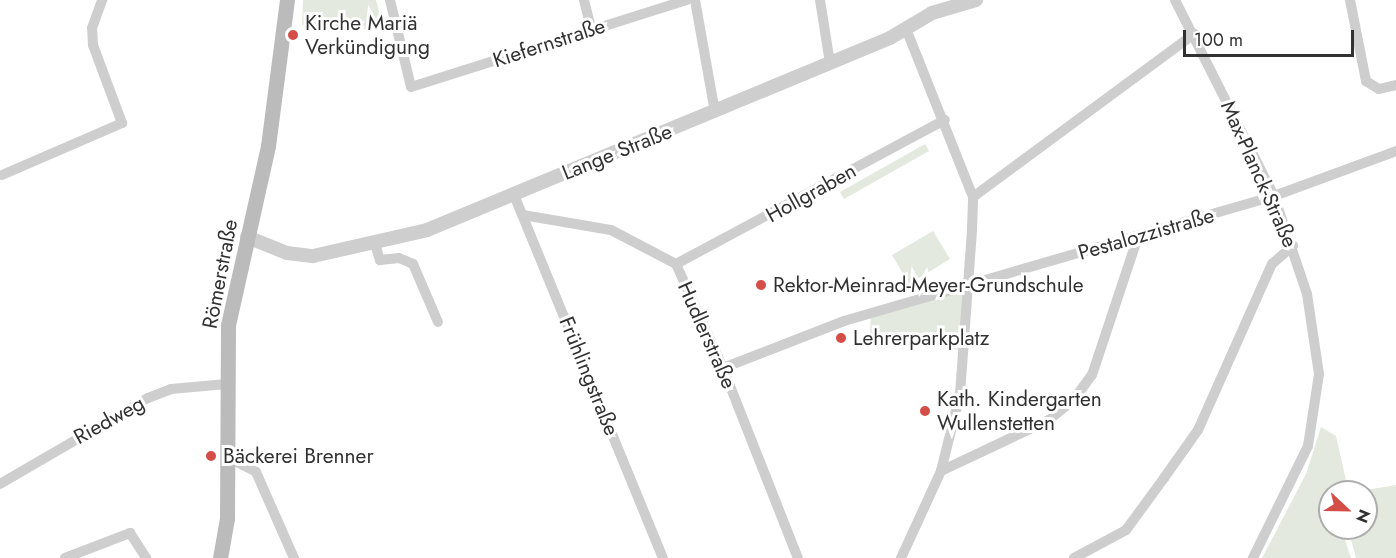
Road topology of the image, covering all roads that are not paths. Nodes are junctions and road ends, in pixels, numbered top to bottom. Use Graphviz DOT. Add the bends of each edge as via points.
graph roads {
  1 [pos="102,0"];
  2 [pos="287,0"];
  3 [pos="390,0"];
  4 [pos="584,0"];
  5 [pos="687,0"];
  6 [pos="694,0"];
  7 [pos="820,0"];
  8 [pos="975,0"];
  9 [pos="1175,0"];
  10 [pos="1350,0"];
  11 [pos="591,29"];
  12 [pos="906,29"];
  13 [pos="1194,34"];
  14 [pos="830,63"];
  15 [pos="1396,85"];
  16 [pos="715,112"];
  17 [pos="945,120"];
  18 [pos="1396,151"];
  19 [pos="2,175"];
  20 [pos="514,195"];
  21 [pos="1274,196"];
  22 [pos="973,197"];
  23 [pos="523,215"];
  24 [pos="247,237"];
  25 [pos="1138,237"];
  26 [pos="375,244"];
  27 [pos="1293,246"];
  28 [pos="676,264"];
  29 [pos="971,285"];
  30 [pos="438,322"];
  31 [pos="723,368"];
  32 [pos="227,384"];
  33 [pos="229,458"];
  34 [pos="941,471"];
  35 [pos="0,484"];
  36 [pos="65,558"];
  37 [pos="146,558"];
  38 [pos="220,558"];
  39 [pos="294,558"];
  40 [pos="663,558"];
  41 [pos="798,558"];
  42 [pos="901,558"];
  43 [pos="1074,558"];
  44 [pos="1253,558"];
  1 -- 19 [label="street" via="92,28 93,45 122,123"];
  2 -- 24 [label="main road, Römerstraße" via="271,130"];
  3 -- 11 [label="street, Kiefernstraße" via="411,87"];
  4 -- 11 [label="street"];
  5 -- 11 [label="street, Kiefernstraße"];
  6 -- 16 [label="street"];
  7 -- 14 [label="street"];
  8 -- 12 [label="street, Lange Straße" via="932,13"];
  9 -- 13 [label="street, Max-Planck-Straße"];
  10 -- 15 [label="street" via="1366,81 1379,89"];
  12 -- 14 [label="street, Lange Straße"];
  12 -- 17 [label="street"];
  13 -- 21 [label="street, Max-Planck-Straße"];
  13 -- 22 [label="street"];
  14 -- 16 [label="street, Lange Straße"];
  16 -- 20 [label="street, Lange Straße"];
  17 -- 22 [label="street"];
  17 -- 28 [label="street, Hollgraben"];
  18 -- 21 [label="street, Pestalozzistraße"];
  20 -- 23 [label="street, Frühlingstraße"];
  20 -- 26 [label="street, Lange Straße"];
  21 -- 25 [label="street, Pestalozzistraße"];
  21 -- 27 [label="street, Max-Planck-Straße"];
  22 -- 29 [label="street"];
  23 -- 28 [label="street, Hudlerstraße" via="611,230"];
  23 -- 40 [label="street, Frühlingstraße"];
  24 -- 26 [label="street, Lange Straße" via="304,256"];
  24 -- 32 [label="main road, Römerstraße" via="228,326"];
  25 -- 29 [label="street, Pestalozzistraße"];
  25 -- 34 [label="street" via="1092,375 1075,399 1049,420"];
  26 -- 30 [label="street" via="380,261 399,258 413,264"];
  27 -- 43 [label="street" via="1272,264 1198,430 1126,530"];
  27 -- 44 [label="street, Max-Planck-Straße" via="1319,374 1316,414 1291,486"];
  28 -- 31 [label="street, Hudlerstraße"];
  29 -- 31 [label="street, Pestalozzistraße" via="812,332"];
  29 -- 34 [label="street" via="960,394"];
  31 -- 41 [label="street, Hudlerstraße"];
  32 -- 33 [label="main road, Römerstraße"];
  32 -- 35 [label="street, Riedweg" via="171,389 148,398"];
  33 -- 38 [label="main road, Römerstraße"];
  33 -- 39 [label="street" via="256,472"];
  34 -- 42 [label="street"];
  36 -- 37 [label="street" via="130,533"];
}
